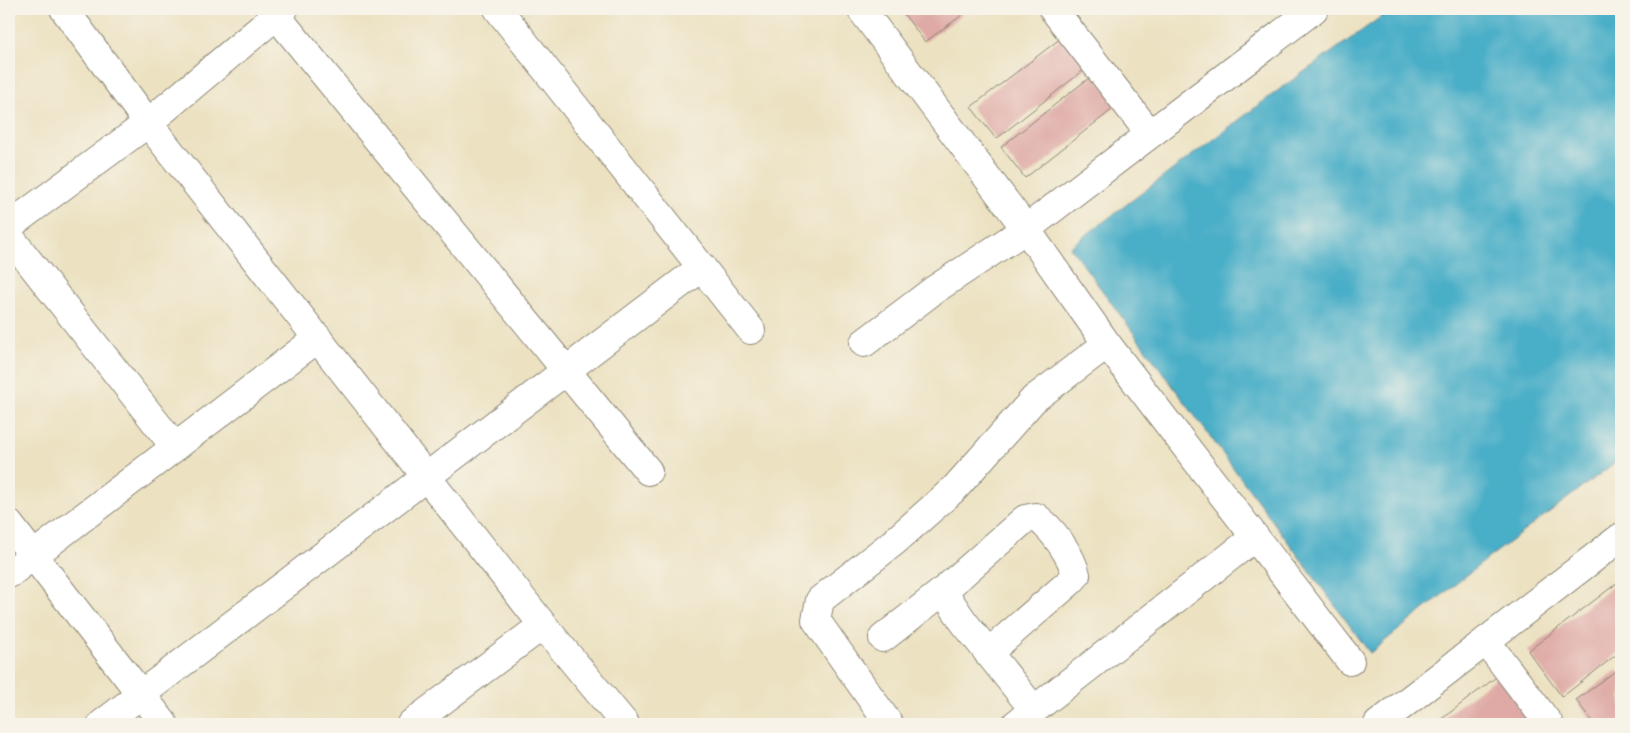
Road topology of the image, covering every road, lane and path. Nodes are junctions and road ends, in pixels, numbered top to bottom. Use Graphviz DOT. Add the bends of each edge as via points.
graph roads {
  1 [pos="64,9"];
  2 [pos="498,9"];
  3 [pos="861,9"];
  4 [pos="1053,9"];
  5 [pos="1314,9"];
  6 [pos="277,11"];
  7 [pos="148,123"];
  8 [pos="1150,134"];
  9 [pos="9,226"];
  10 [pos="1026,229"];
  11 [pos="9,236"];
  12 [pos="702,267"];
  13 [pos="751,330"];
  14 [pos="318,338"];
  15 [pos="864,343"];
  16 [pos="1107,344"];
  17 [pos="566,371"];
  18 [pos="175,447"];
  19 [pos="648,471"];
  20 [pos="427,477"];
  21 [pos="9,524"];
  22 [pos="1255,537"];
  23 [pos="1620,540"];
  24 [pos="33,555"];
  25 [pos="9,574"];
  26 [pos="943,591"];
  27 [pos="544,624"];
  28 [pos="883,638"];
  29 [pos="1486,641"];
  30 [pos="988,653"];
  31 [pos="1350,661"];
  32 [pos="141,694"];
  33 [pos="1025,717"];
  34 [pos="102,724"];
  35 [pos="164,724"];
  36 [pos="411,724"];
  37 [pos="625,724"];
  38 [pos="889,724"];
  39 [pos="1378,724"];
  40 [pos="1549,724"];
  1 -- 7 [label="street"];
  2 -- 12 [label="street"];
  3 -- 10 [label="street"];
  4 -- 8 [label="street"];
  5 -- 8 [label="street"];
  6 -- 7 [label="street"];
  6 -- 17 [label="street"];
  7 -- 9 [label="street"];
  7 -- 14 [label="street"];
  8 -- 10 [label="street"];
  10 -- 15 [label="street" via="934,290"];
  10 -- 16 [label="street"];
  11 -- 18 [label="street"];
  12 -- 13 [label="street"];
  12 -- 17 [label="street"];
  14 -- 18 [label="street"];
  14 -- 20 [label="street"];
  16 -- 22 [label="street"];
  16 -- 38 [label="street" via="1034,399 955,488 894,542 820,600 816,620"];
  17 -- 19 [label="street"];
  17 -- 20 [label="street"];
  18 -- 24 [label="street"];
  20 -- 27 [label="street"];
  20 -- 32 [label="street"];
  21 -- 24 [label="street"];
  22 -- 31 [label="street"];
  22 -- 33 [label="street"];
  23 -- 29 [label="street"];
  24 -- 25 [label="street"];
  24 -- 32 [label="street"];
  26 -- 28 [label="street"];
  26 -- 30 [label="street"];
  26 -- 30 [label="street" via="1025,519 1036,517 1046,524 1076,575"];
  27 -- 36 [label="street"];
  27 -- 37 [label="street"];
  29 -- 39 [label="street"];
  29 -- 40 [label="street"];
  30 -- 33 [label="street"];
  32 -- 34 [label="street"];
  32 -- 35 [label="street"];
}
